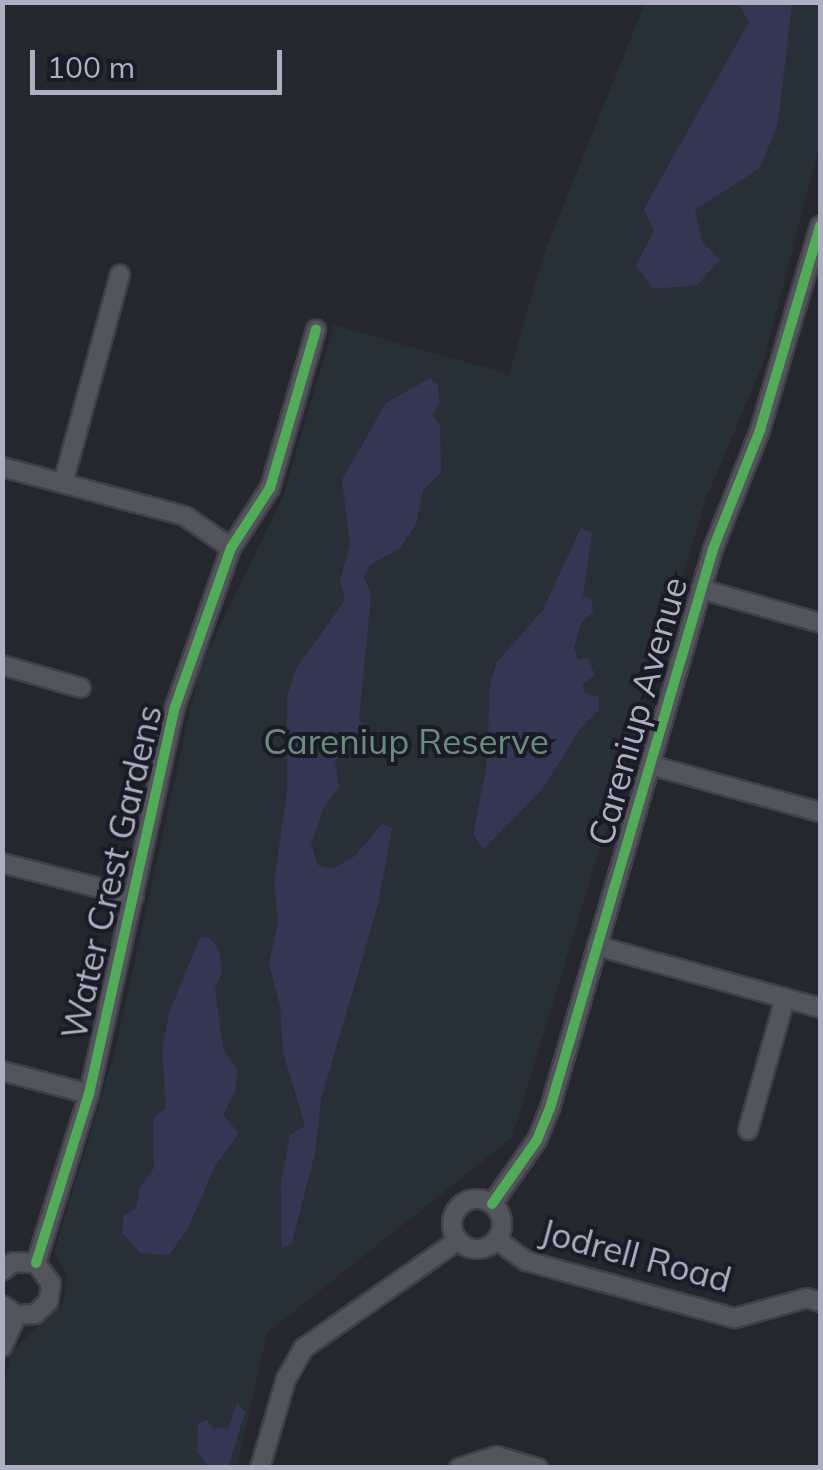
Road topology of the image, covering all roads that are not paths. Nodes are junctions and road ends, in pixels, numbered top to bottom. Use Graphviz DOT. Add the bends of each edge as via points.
graph roads {
  1 [pos="820,226"];
  2 [pos="120,275"];
  3 [pos="813,283"];
  4 [pos="316,330"];
  5 [pos="2,466"];
  6 [pos="63,482"];
  7 [pos="231,548"];
  8 [pos="701,589"];
  9 [pos="820,622"];
  10 [pos="2,665"];
  11 [pos="81,688"];
  12 [pos="650,765"];
  13 [pos="820,812"];
  14 [pos="2,863"];
  15 [pos="134,897"];
  16 [pos="597,946"];
  17 [pos="785,998"];
  18 [pos="820,1008"];
  19 [pos="2,1071"];
  20 [pos="89,1094"];
  21 [pos="748,1130"];
  22 [pos="492,1204"];
  23 [pos="458,1240"];
  24 [pos="497,1240"];
  25 [pos="36,1263"];
  26 [pos="6,1265"];
  27 [pos="820,1302"];
  28 [pos="10,1310"];
  29 [pos="2,1347"];
  30 [pos="260,1468"];
  31 [pos="459,1468"];
  32 [pos="538,1468"];
  1 -- 3 [label="street, Careniup Avenue"];
  2 -- 6 [label="street"];
  3 -- 8 [label="street, Careniup Avenue"];
  4 -- 7 [label="street, Water Crest Gardens" via="270,488"];
  5 -- 6 [label="street"];
  6 -- 7 [label="street" via="186,516"];
  7 -- 15 [label="street, Water Crest Gardens" via="175,707"];
  8 -- 9 [label="street"];
  8 -- 12 [label="street, Careniup Avenue"];
  10 -- 11 [label="street"];
  12 -- 13 [label="street"];
  12 -- 16 [label="street, Careniup Avenue"];
  14 -- 15 [label="street"];
  15 -- 20 [label="street, Water Crest Gardens"];
  16 -- 17 [label="street"];
  16 -- 22 [label="street, Careniup Avenue" via="544,1124"];
  17 -- 18 [label="street"];
  17 -- 21 [label="street"];
  19 -- 20 [label="street"];
  20 -- 25 [label="street, Water Crest Gardens"];
  22 -- 23 [label="street" via="475,1199 459,1207 452,1223"];
  22 -- 24 [label="street" via="503,1225"];
  23 -- 24 [label="street" via="473,1249"];
  23 -- 30 [label="street" via="304,1348 286,1378"];
  24 -- 27 [label="street, Jodrell Road" via="526,1261 735,1318 808,1298"];
  25 -- 26 [label="street"];
  25 -- 28 [label="street" via="49,1276 51,1294 34,1314"];
  28 -- 29 [label="street"];
  31 -- 32 [label="street" via="496,1456"];
}
